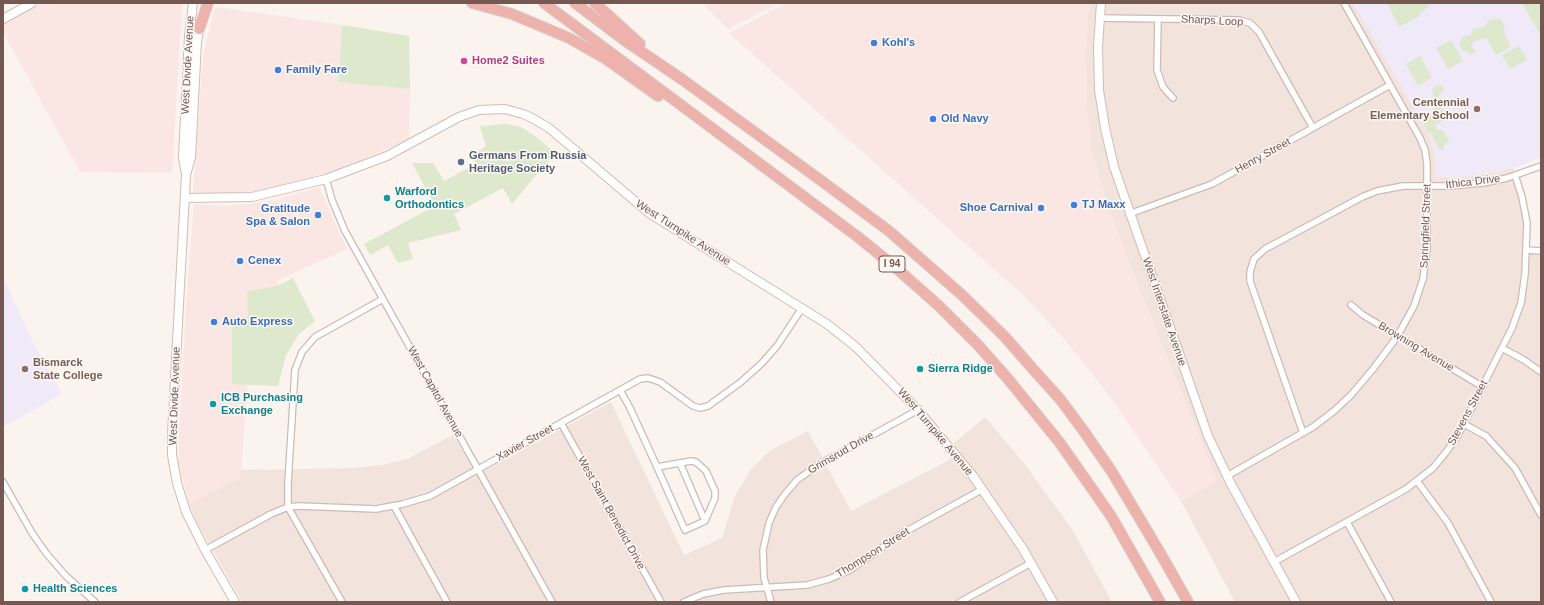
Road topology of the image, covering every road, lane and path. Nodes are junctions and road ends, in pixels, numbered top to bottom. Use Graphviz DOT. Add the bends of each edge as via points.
graph roads {
  1 [pos="32,3"];
  2 [pos="193,3"];
  3 [pos="204,3"];
  4 [pos="208,3"];
  5 [pos="472,3"];
  6 [pos="544,3"];
  7 [pos="576,3"];
  8 [pos="595,3"];
  9 [pos="1100,3"];
  10 [pos="1344,3"];
  11 [pos="1099,18"];
  12 [pos="3,19"];
  13 [pos="1158,19"];
  14 [pos="199,29"];
  15 [pos="683,80"];
  16 [pos="1390,85"];
  17 [pos="1173,98"];
  18 [pos="1313,128"];
  19 [pos="1541,166"];
  20 [pos="186,175"];
  21 [pos="1515,175"];
  22 [pos="326,179"];
  23 [pos="1427,186"];
  24 [pos="185,198"];
  25 [pos="1129,214"];
  26 [pos="832,217"];
  27 [pos="1526,250"];
  28 [pos="1541,251"];
  29 [pos="383,299"];
  30 [pos="1351,306"];
  31 [pos="802,308"];
  32 [pos="1397,336"];
  33 [pos="1502,348"];
  34 [pos="1541,372"];
  35 [pos="1482,387"];
  36 [pos="620,390"];
  37 [pos="918,410"];
  38 [pos="561,424"];
  39 [pos="1464,424"];
  40 [pos="1303,433"];
  41 [pos="680,463"];
  42 [pos="657,468"];
  43 [pos="479,470"];
  44 [pos="1227,476"];
  45 [pos="1417,481"];
  46 [pos="3,482"];
  47 [pos="982,489"];
  48 [pos="394,506"];
  49 [pos="288,507"];
  50 [pos="1541,515"];
  51 [pos="705,521"];
  52 [pos="1347,522"];
  53 [pos="205,550"];
  54 [pos="1274,562"];
  55 [pos="1031,563"];
  56 [pos="766,588"];
  57 [pos="95,602"];
  58 [pos="235,602"];
  59 [pos="342,602"];
  60 [pos="447,602"];
  61 [pos="552,602"];
  62 [pos="661,602"];
  63 [pos="684,602"];
  64 [pos="771,602"];
  65 [pos="960,602"];
  66 [pos="1053,602"];
  67 [pos="1160,602"];
  68 [pos="1188,602"];
  69 [pos="1296,602"];
  70 [pos="1391,602"];
  71 [pos="1491,602"];
  1 -- 12 [label="street"];
  2 -- 20 [label="street, West Divide Avenue" via="183,157"];
  3 -- 14 [label="street, West Divide Avenue"];
  4 -- 14 [label="highway"];
  5 -- 26 [label="highway" via="543,26 596,53"];
  6 -- 26 [label="highway, I 94"];
  7 -- 15 [label="highway, I 94"];
  8 -- 15 [label="highway"];
  9 -- 11 [label="street, West Interstate Avenue"];
  10 -- 16 [label="street, Springfield Street"];
  11 -- 13 [label="street, Sharps Loop"];
  11 -- 25 [label="street, West Interstate Avenue" via="1098,73 1103,115 1110,153"];
  13 -- 17 [label="street" via="1157,70 1163,87"];
  13 -- 18 [label="street, Sharps Loop" via="1239,20 1250,23 1259,32"];
  14 -- 20 [label="street, West Divide Avenue" via="191,157"];
  15 -- 68 [label="highway, I 94" via="889,231 1005,337 1060,399 1112,472"];
  16 -- 18 [label="street, Henry Street"];
  16 -- 23 [label="street, Springfield Street" via="1423,144 1427,164"];
  18 -- 25 [label="street, Henry Street" via="1212,184"];
  19 -- 21 [label="street, Ithica Drive"];
  20 -- 24 [label="street, West Divide Avenue"];
  21 -- 23 [label="street, Ithica Drive" via="1472,184"];
  21 -- 27 [label="street, Stevens Street" via="1526,214"];
  22 -- 24 [label="street, West Turnpike Avenue" via="252,197"];
  22 -- 29 [label="street, West Capitol Avenue" via="340,220"];
  22 -- 31 [label="street, West Turnpike Avenue" via="387,156 471,112 496,108 514,111 545,125 657,218"];
  23 -- 32 [label="street, Springfield Street" via="1427,248 1423,279 1414,306"];
  23 -- 40 [label="street, Ithica Drive" via="1394,187 1369,194 1265,249 1254,259 1250,281"];
  24 -- 53 [label="street, West Divide Avenue" via="172,455 182,502"];
  25 -- 44 [label="street, West Interstate Avenue" via="1202,419"];
  26 -- 67 [label="highway, I 94" via="922,290 974,341 1012,384 1086,480 1123,537"];
  27 -- 28 [label="street"];
  27 -- 33 [label="street, Stevens Street" via="1521,303"];
  29 -- 43 [label="street, West Capitol Avenue"];
  29 -- 49 [label="street" via="315,337 299,357 294,376"];
  30 -- 32 [label="street, Browning Avenue"];
  31 -- 36 [label="street, Xavier Street" via="777,346 762,363 708,406 692,406 652,378 640,379"];
  31 -- 37 [label="street, West Turnpike Avenue" via="856,347"];
  32 -- 35 [label="street, Browning Avenue"];
  32 -- 40 [label="street, Springfield Street" via="1351,395 1324,419"];
  33 -- 34 [label="street"];
  33 -- 35 [label="street, Stevens Street"];
  35 -- 39 [label="street, Stevens Street"];
  36 -- 38 [label="street, Xavier Street"];
  36 -- 42 [label="street"];
  37 -- 47 [label="street, West Turnpike Avenue"];
  37 -- 56 [label="street, Grimsrud Drive" via="818,465 790,487 776,507 766,532 763,559"];
  38 -- 43 [label="street, Xavier Street"];
  38 -- 62 [label="street, West Saint Benedict Drive"];
  39 -- 45 [label="street, Stevens Street" via="1444,456"];
  39 -- 50 [label="street" via="1486,436 1515,468"];
  40 -- 44 [label="street, Springfield Street"];
  41 -- 42 [label="street"];
  41 -- 51 [label="street"];
  41 -- 51 [label="street" via="696,462 706,471 712,484 715,498"];
  42 -- 51 [label="street" via="685,530"];
  43 -- 48 [label="street, Xavier Street" via="430,496"];
  43 -- 61 [label="street, West Capitol Avenue"];
  44 -- 54 [label="street, West Interstate Avenue"];
  45 -- 52 [label="street, Stevens Street" via="1399,494"];
  45 -- 71 [label="street" via="1448,524"];
  46 -- 57 [label="street" via="46,553 66,576"];
  47 -- 55 [label="street, West Turnpike Avenue"];
  47 -- 56 [label="street, Thompson Street" via="903,533 837,576 807,585"];
  48 -- 49 [label="street, Xavier Street" via="368,509"];
  48 -- 60 [label="street"];
  49 -- 53 [label="street, Xavier Street"];
  49 -- 59 [label="street"];
  52 -- 54 [label="street, Stevens Street"];
  52 -- 70 [label="street"];
  53 -- 58 [label="street, West Divide Avenue"];
  54 -- 69 [label="street, West Interstate Avenue"];
  55 -- 65 [label="street"];
  55 -- 66 [label="street, West Turnpike Avenue"];
  56 -- 63 [label="street, Thompson Street" via="713,592"];
  56 -- 64 [label="street, Grimsrud Drive"];
}
